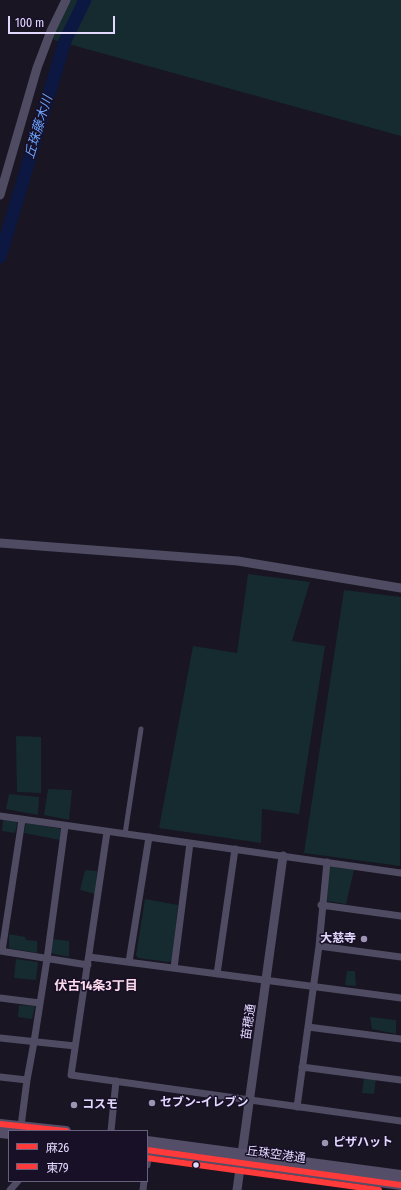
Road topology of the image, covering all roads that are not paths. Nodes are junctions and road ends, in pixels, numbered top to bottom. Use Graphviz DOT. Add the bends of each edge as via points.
graph roads {
  1 [pos="66,0"];
  2 [pos="0,195"];
  3 [pos="0,543"];
  4 [pos="401,588"];
  5 [pos="141,729"];
  6 [pos="0,816"];
  7 [pos="22,820"];
  8 [pos="65,826"];
  9 [pos="106,832"];
  10 [pos="125,834"];
  11 [pos="149,837"];
  12 [pos="190,843"];
  13 [pos="235,849"];
  14 [pos="283,856"];
  15 [pos="327,862"];
  16 [pos="401,873"];
  17 [pos="321,905"];
  18 [pos="401,916"];
  19 [pos="318,946"];
  20 [pos="1,951"];
  21 [pos="89,957"];
  22 [pos="401,957"];
  23 [pos="47,959"];
  24 [pos="129,962"];
  25 [pos="88,965"];
  26 [pos="174,968"];
  27 [pos="217,974"];
  28 [pos="266,980"];
  29 [pos="313,985"];
  30 [pos="0,998"];
  31 [pos="401,998"];
  32 [pos="40,1003"];
  33 [pos="308,1026"];
  34 [pos="0,1038"];
  35 [pos="401,1039"];
  36 [pos="34,1042"];
  37 [pos="75,1046"];
  38 [pos="302,1067"];
  39 [pos="0,1077"];
  40 [pos="27,1080"];
  41 [pos="401,1080"];
  42 [pos="116,1081"];
  43 [pos="250,1099"];
  44 [pos="297,1107"];
  45 [pos="401,1121"];
  46 [pos="0,1124"];
  47 [pos="21,1126"];
  48 [pos="52,1130"];
  49 [pos="111,1130"];
  50 [pos="148,1147"];
  51 [pos="242,1159"];
  52 [pos="401,1175"];
  53 [pos="17,1182"];
  54 [pos="401,1185"];
  55 [pos="10,1190"];
  56 [pos="237,1190"];
  1 -- 2 [label="street" via="37,68"];
  3 -- 4 [label="street" via="238,561"];
  5 -- 10 [label="street"];
  6 -- 7 [label="street"];
  7 -- 8 [label="street"];
  7 -- 20 [label="street"];
  8 -- 9 [label="street"];
  8 -- 23 [label="street"];
  9 -- 10 [label="street"];
  9 -- 21 [label="street"];
  10 -- 11 [label="street"];
  11 -- 12 [label="street"];
  11 -- 24 [label="street"];
  12 -- 13 [label="street"];
  12 -- 26 [label="street"];
  13 -- 14 [label="street"];
  13 -- 27 [label="street"];
  14 -- 15 [label="street"];
  14 -- 28 [label="street, 苗穂通"];
  15 -- 16 [label="street"];
  15 -- 17 [label="street"];
  17 -- 18 [label="street"];
  17 -- 19 [label="street"];
  19 -- 22 [label="street"];
  19 -- 29 [label="street"];
  20 -- 23 [label="street"];
  21 -- 24 [label="street"];
  21 -- 25 [label="street"];
  23 -- 25 [label="street"];
  23 -- 32 [label="street"];
  24 -- 26 [label="street"];
  25 -- 37 [label="street"];
  26 -- 27 [label="street"];
  27 -- 28 [label="street"];
  28 -- 29 [label="street"];
  28 -- 43 [label="street, 苗穂通"];
  29 -- 31 [label="street"];
  29 -- 33 [label="street"];
  30 -- 32 [label="street"];
  32 -- 36 [label="street"];
  33 -- 35 [label="street"];
  33 -- 38 [label="street"];
  34 -- 36 [label="street"];
  36 -- 37 [label="street"];
  36 -- 40 [label="street"];
  37 -- 42 [label="street" via="71,1075"];
  38 -- 41 [label="street"];
  38 -- 44 [label="street"];
  39 -- 40 [label="street"];
  40 -- 47 [label="street"];
  42 -- 43 [label="street"];
  42 -- 49 [label="street"];
  43 -- 44 [label="street"];
  43 -- 51 [label="street, 苗穂通"];
  44 -- 45 [label="street"];
  46 -- 47 [label="main road"];
  47 -- 48 [label="main road"];
  50 -- 51 [label="main road, 丘珠空港通"];
  51 -- 52 [label="main road, 丘珠空港通"];
  51 -- 54 [label="main road, 丘珠空港通"];
  51 -- 56 [label="street, 苗穂通"];
  53 -- 55 [label="street"];
}
